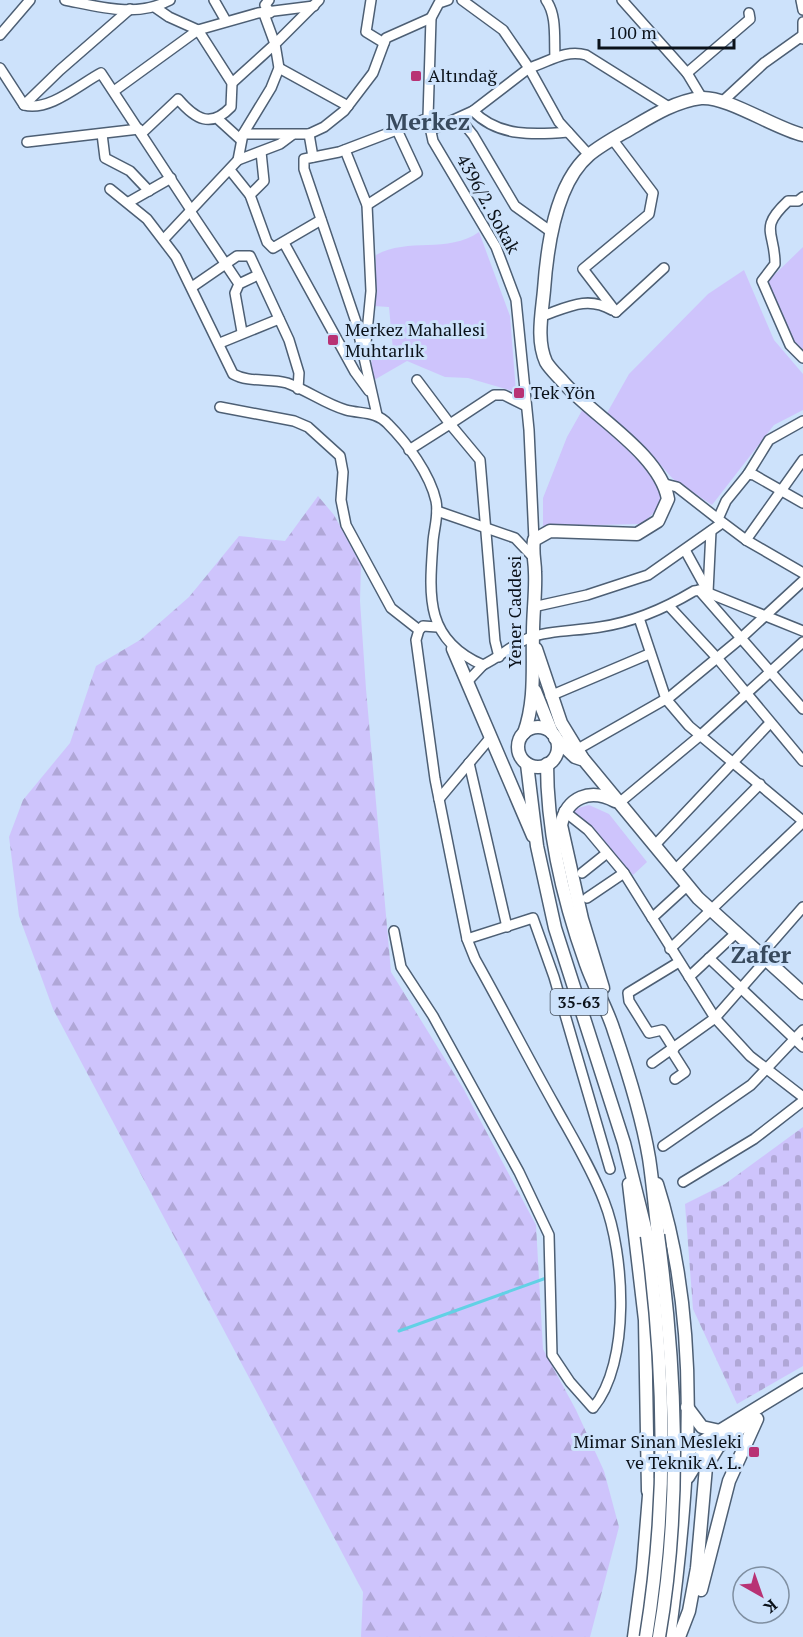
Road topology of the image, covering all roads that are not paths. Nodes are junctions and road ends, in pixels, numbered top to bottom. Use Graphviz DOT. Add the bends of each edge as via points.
graph roads {
  1 [pos="30,0"];
  2 [pos="65,0"];
  3 [pos="120,0"];
  4 [pos="170,0"];
  5 [pos="214,0"];
  6 [pos="269,0"];
  7 [pos="371,0"];
  8 [pos="448,0"];
  9 [pos="462,0"];
  10 [pos="546,0"];
  11 [pos="622,0"];
  12 [pos="801,0"];
  13 [pos="87,2"];
  14 [pos="316,3"];
  15 [pos="156,8"];
  16 [pos="115,9"];
  17 [pos="130,9"];
  18 [pos="803,10"];
  19 [pos="267,13"];
  20 [pos="749,13"];
  21 [pos="431,18"];
  22 [pos="226,21"];
  23 [pos="803,22"];
  24 [pos="198,30"];
  25 [pos="0,35"];
  26 [pos="802,38"];
  27 [pos="384,43"];
  28 [pos="275,44"];
  29 [pos="555,57"];
  30 [pos="0,68"];
  31 [pos="279,68"];
  32 [pos="529,68"];
  33 [pos="687,73"];
  34 [pos="3,80"];
  35 [pos="232,83"];
  36 [pos="114,91"];
  37 [pos="702,98"];
  38 [pos="723,101"];
  39 [pos="24,105"];
  40 [pos="348,106"];
  41 [pos="669,107"];
  42 [pos="473,111"];
  43 [pos="428,118"];
  44 [pos="460,119"];
  45 [pos="219,120"];
  46 [pos="803,128"];
  47 [pos="784,129"];
  48 [pos="398,130"];
  49 [pos="430,130"];
  50 [pos="141,131"];
  51 [pos="568,132"];
  52 [pos="102,134"];
  53 [pos="309,134"];
  54 [pos="292,135"];
  55 [pos="803,135"];
  56 [pos="242,137"];
  57 [pos="613,140"];
  58 [pos="27,142"];
  59 [pos="345,150"];
  60 [pos="261,152"];
  61 [pos="589,155"];
  62 [pos="313,157"];
  63 [pos="238,160"];
  64 [pos="230,170"];
  65 [pos="171,178"];
  66 [pos="110,189"];
  67 [pos="149,191"];
  68 [pos="249,195"];
  69 [pos="129,202"];
  70 [pos="801,202"];
  71 [pos="368,205"];
  72 [pos="191,210"];
  73 [pos="321,220"];
  74 [pos="550,231"];
  75 [pos="164,239"];
  76 [pos="284,243"];
  77 [pos="226,263"];
  78 [pos="664,268"];
  79 [pos="258,275"];
  80 [pos="239,284"];
  81 [pos="192,287"];
  82 [pos="616,312"];
  83 [pos="542,316"];
  84 [pos="279,319"];
  85 [pos="242,333"];
  86 [pos="220,344"];
  87 [pos="364,358"];
  88 [pos="803,358"];
  89 [pos="417,380"];
  90 [pos="298,389"];
  91 [pos="371,393"];
  92 [pos="526,406"];
  93 [pos="220,407"];
  94 [pos="377,415"];
  95 [pos="803,421"];
  96 [pos="450,424"];
  97 [pos="409,450"];
  98 [pos="803,460"];
  99 [pos="748,474"];
  100 [pos="665,483"];
  101 [pos="782,490"];
  102 [pos="803,503"];
  103 [pos="437,511"];
  104 [pos="720,521"];
  105 [pos="486,526"];
  106 [pos="711,531"];
  107 [pos="534,540"];
  108 [pos="746,540"];
  109 [pos="685,550"];
  110 [pos="531,555"];
  111 [pos="803,573"];
  112 [pos="803,580"];
  113 [pos="704,591"];
  114 [pos="669,606"];
  115 [pos="533,607"];
  116 [pos="767,615"];
  117 [pos="639,618"];
  118 [pos="437,627"];
  119 [pos="419,630"];
  120 [pos="803,631"];
  121 [pos="533,636"];
  122 [pos="742,638"];
  123 [pos="803,642"];
  124 [pos="453,649"];
  125 [pos="649,654"];
  126 [pos="499,657"];
  127 [pos="718,659"];
  128 [pos="483,665"];
  129 [pos="770,671"];
  130 [pos="467,682"];
  131 [pos="534,687"];
  132 [pos="746,693"];
  133 [pos="550,696"];
  134 [pos="666,699"];
  135 [pos="802,704"];
  136 [pos="770,723"];
  137 [pos="524,733"];
  138 [pos="702,734"];
  139 [pos="554,735"];
  140 [pos="491,738"];
  141 [pos="579,755"];
  142 [pos="803,760"];
  143 [pos="734,762"];
  144 [pos="549,763"];
  145 [pos="469,764"];
  146 [pos="527,764"];
  147 [pos="760,784"];
  148 [pos="439,799"];
  149 [pos="619,803"];
  150 [pos="564,811"];
  151 [pos="803,821"];
  152 [pos="655,845"];
  153 [pos="537,846"];
  154 [pos="607,853"];
  155 [pos="674,871"];
  156 [pos="582,873"];
  157 [pos="624,873"];
  158 [pos="687,886"];
  159 [pos="587,898"];
  160 [pos="711,909"];
  161 [pos="801,912"];
  162 [pos="652,918"];
  163 [pos="507,927"];
  164 [pos="394,931"];
  165 [pos="736,933"];
  166 [pos="467,939"];
  167 [pos="670,949"];
  168 [pos="764,957"];
  169 [pos="709,958"];
  170 [pos="679,962"];
  171 [pos="688,977"];
  172 [pos="740,988"];
  173 [pos="803,993"];
  174 [pos="715,1018"];
  175 [pos="613,1027"];
  176 [pos="803,1030"];
  177 [pos="794,1039"];
  178 [pos="803,1047"];
  179 [pos="673,1050"];
  180 [pos="652,1063"];
  181 [pos="767,1069"];
  182 [pos="675,1079"];
  183 [pos="803,1099"];
  184 [pos="624,1143"];
  185 [pos="663,1146"];
  186 [pos="649,1157"];
  187 [pos="610,1168"];
  188 [pos="683,1182"];
  189 [pos="652,1236"];
  190 [pos="803,1380"];
  191 [pos="803,1388"];
  192 [pos="687,1407"];
  193 [pos="753,1419"];
  194 [pos="720,1431"];
  195 [pos="686,1452"];
  196 [pos="684,1490"];
  197 [pos="648,1491"];
  198 [pos="643,1569"];
  199 [pos="677,1576"];
  200 [pos="633,1634"];
  201 [pos="646,1637"];
  202 [pos="660,1637"];
  203 [pos="669,1637"];
  204 [pos="679,1637"];
  205 [pos="687,1637"];
  1 -- 25 [label="street"];
  2 -- 13 [label="street"];
  3 -- 16 [label="street"];
  4 -- 15 [label="street"];
  5 -- 22 [label="street"];
  6 -- 19 [label="street" via="265,5"];
  7 -- 27 [label="street" via="366,32"];
  8 -- 21 [label="street" via="439,3"];
  9 -- 32 [label="street" via="502,30"];
  10 -- 29 [label="street" via="554,20"];
  11 -- 33 [label="street"];
  12 -- 18 [label="street"];
  13 -- 16 [label="street"];
  14 -- 19 [label="street"];
  14 -- 28 [label="street"];
  15 -- 17 [label="street"];
  15 -- 24 [label="street"];
  16 -- 17 [label="street"];
  17 -- 39 [label="street"];
  19 -- 22 [label="street"];
  19 -- 28 [label="street"];
  20 -- 33 [label="street" via="750,19"];
  21 -- 27 [label="street" via="399,31"];
  21 -- 43 [label="street, 4396/2. Sokak"];
  22 -- 24 [label="street"];
  23 -- 26 [label="street"];
  24 -- 35 [label="street"];
  24 -- 36 [label="street"];
  26 -- 38 [label="street" via="764,63"];
  27 -- 40 [label="street" via="373,73"];
  28 -- 31 [label="street"];
  28 -- 35 [label="street"];
  29 -- 32 [label="street"];
  29 -- 41 [label="street" via="586,55"];
  30 -- 34 [label="street"];
  31 -- 40 [label="street"];
  31 -- 56 [label="street"];
  32 -- 42 [label="street"];
  32 -- 51 [label="street"];
  33 -- 37 [label="street"];
  34 -- 39 [label="street"];
  35 -- 45 [label="street" via="231,107"];
  36 -- 39 [label="street" via="101,72 49,103"];
  36 -- 50 [label="street"];
  37 -- 38 [label="main road"];
  37 -- 41 [label="main road"];
  38 -- 47 [label="main road"];
  40 -- 53 [label="street" via="324,127"];
  41 -- 57 [label="main road"];
  42 -- 44 [label="street"];
  42 -- 51 [label="street" via="481,120 505,130 536,134"];
  43 -- 48 [label="street"];
  43 -- 49 [label="street, 4396/2. Sokak"];
  44 -- 49 [label="street"];
  44 -- 74 [label="street" via="515,206"];
  45 -- 50 [label="street" via="201,118 178,99"];
  45 -- 56 [label="street"];
  46 -- 47 [label="street"];
  47 -- 55 [label="main road"];
  48 -- 59 [label="street"];
  48 -- 71 [label="street" via="417,173"];
  49 -- 92 [label="street, 4396/2. Sokak" via="496,247 507,274 516,300"];
  50 -- 52 [label="street"];
  50 -- 65 [label="street"];
  51 -- 61 [label="street"];
  52 -- 58 [label="street"];
  52 -- 67 [label="street" via="105,158 130,171"];
  53 -- 54 [label="street"];
  53 -- 62 [label="street"];
  54 -- 56 [label="street"];
  54 -- 60 [label="street"];
  56 -- 63 [label="street"];
  57 -- 61 [label="main road"];
  57 -- 82 [label="street" via="652,193 649,214 583,269"];
  59 -- 62 [label="street"];
  59 -- 71 [label="street"];
  60 -- 63 [label="street"];
  60 -- 68 [label="street" via="264,181"];
  61 -- 74 [label="main road" via="577,168"];
  62 -- 73 [label="street" via="304,159 304,169"];
  63 -- 64 [label="street"];
  64 -- 68 [label="street"];
  64 -- 72 [label="street"];
  65 -- 67 [label="street"];
  65 -- 72 [label="street"];
  66 -- 69 [label="street"];
  67 -- 69 [label="street"];
  68 -- 76 [label="street" via="267,242 273,248"];
  69 -- 75 [label="street"];
  70 -- 88 [label="street" via="788,201 769,225 775,264 762,281 790,345"];
  71 -- 87 [label="street" via="371,291"];
  72 -- 75 [label="street"];
  72 -- 77 [label="street"];
  73 -- 76 [label="street"];
  73 -- 87 [label="street" via="356,322"];
  74 -- 83 [label="main road"];
  75 -- 81 [label="street"];
  76 -- 91 [label="street" via="354,372"];
  77 -- 79 [label="street" via="237,256 250,256"];
  77 -- 80 [label="street"];
  77 -- 81 [label="street"];
  78 -- 82 [label="street"];
  79 -- 80 [label="street"];
  79 -- 84 [label="street"];
  80 -- 85 [label="street" via="235,293"];
  81 -- 86 [label="street"];
  82 -- 83 [label="street" via="601,303 578,302"];
  83 -- 100 [label="main road" via="541,342 547,363 576,397 637,450"];
  84 -- 85 [label="street"];
  84 -- 90 [label="street" via="299,373"];
  85 -- 86 [label="street"];
  86 -- 90 [label="street" via="233,374 287,383"];
  87 -- 91 [label="street"];
  89 -- 96 [label="street"];
  90 -- 94 [label="street" via="345,410"];
  91 -- 94 [label="street"];
  92 -- 96 [label="street" via="504,395 494,395"];
  92 -- 107 [label="street, 4396/2. Sokak"];
  93 -- 119 [label="street" via="294,421 314,431 340,456 346,525 391,608"];
  94 -- 97 [label="street"];
  95 -- 99 [label="street" via="769,440"];
  96 -- 97 [label="street"];
  96 -- 105 [label="street" via="480,460"];
  97 -- 103 [label="street" via="427,478"];
  98 -- 101 [label="street"];
  99 -- 101 [label="street"];
  99 -- 104 [label="street" via="726,501"];
  100 -- 104 [label="street" via="677,487"];
  100 -- 107 [label="main road, Yener Caddesi" via="668,498 658,521 637,534 550,531"];
  101 -- 102 [label="street"];
  101 -- 108 [label="street"];
  103 -- 105 [label="street"];
  103 -- 118 [label="street" via="431,587"];
  104 -- 106 [label="street"];
  104 -- 108 [label="street"];
  105 -- 110 [label="street" via="515,538"];
  105 -- 126 [label="street"];
  106 -- 109 [label="street"];
  106 -- 113 [label="street"];
  107 -- 110 [label="main road, Yener Caddesi"];
  108 -- 111 [label="street"];
  109 -- 113 [label="street"];
  109 -- 115 [label="street" via="648,575"];
  110 -- 115 [label="main road, Yener Caddesi" via="536,571"];
  112 -- 116 [label="street"];
  113 -- 114 [label="street"];
  113 -- 116 [label="street"];
  113 -- 122 [label="street"];
  114 -- 117 [label="street"];
  114 -- 127 [label="street"];
  115 -- 121 [label="main road, Yener Caddesi"];
  116 -- 120 [label="street"];
  116 -- 122 [label="street"];
  117 -- 121 [label="street"];
  117 -- 125 [label="street"];
  118 -- 119 [label="street" via="423,626"];
  118 -- 124 [label="street"];
  119 -- 148 [label="street" via="416,640"];
  121 -- 126 [label="street"];
  121 -- 131 [label="main road, Yener Caddesi"];
  121 -- 133 [label="main road"];
  122 -- 127 [label="street"];
  122 -- 129 [label="street"];
  123 -- 129 [label="street"];
  124 -- 128 [label="street"];
  124 -- 130 [label="main road"];
  125 -- 133 [label="street"];
  125 -- 134 [label="street"];
  126 -- 128 [label="street"];
  127 -- 132 [label="street"];
  127 -- 134 [label="street"];
  128 -- 130 [label="street"];
  129 -- 132 [label="street"];
  129 -- 135 [label="street"];
  130 -- 140 [label="main road"];
  131 -- 137 [label="main road, Yener Caddesi"];
  131 -- 139 [label="main road, Yener Caddesi"];
  132 -- 136 [label="street"];
  132 -- 138 [label="street"];
  133 -- 141 [label="main road"];
  134 -- 138 [label="street" via="689,726"];
  134 -- 141 [label="street"];
  136 -- 142 [label="street"];
  136 -- 143 [label="street"];
  137 -- 139 [label="main road" via="538,727"];
  137 -- 146 [label="main road" via="518,741 518,752"];
  138 -- 143 [label="street"];
  138 -- 149 [label="street"];
  139 -- 141 [label="main road, Yener Caddesi"];
  139 -- 144 [label="main road" via="557,752"];
  140 -- 145 [label="street"];
  140 -- 153 [label="main road"];
  141 -- 144 [label="main road"];
  141 -- 149 [label="main road, Yener Caddesi"];
  143 -- 147 [label="street"];
  143 -- 152 [label="street"];
  144 -- 146 [label="main road" via="537,767"];
  144 -- 175 [label="main road, 35-63" via="551,831 565,897 586,965"];
  145 -- 148 [label="street"];
  145 -- 163 [label="street"];
  146 -- 153 [label="main road, 35-63"];
  147 -- 151 [label="street"];
  147 -- 155 [label="street"];
  148 -- 166 [label="street"];
  149 -- 150 [label="main road" via="605,796 586,796"];
  149 -- 152 [label="main road, Yener Caddesi"];
  150 -- 154 [label="street" via="588,830"];
  150 -- 175 [label="main road" via="561,825 582,919"];
  151 -- 160 [label="street"];
  152 -- 155 [label="main road, Yener Caddesi"];
  153 -- 184 [label="main road, 35-63" via="555,928"];
  154 -- 156 [label="street"];
  154 -- 157 [label="street"];
  155 -- 158 [label="main road, Yener Caddesi"];
  157 -- 159 [label="street"];
  157 -- 162 [label="street"];
  158 -- 160 [label="main road, Yener Caddesi"];
  158 -- 162 [label="street"];
  160 -- 165 [label="main road, Yener Caddesi"];
  160 -- 167 [label="street"];
  161 -- 168 [label="street"];
  162 -- 167 [label="street"];
  163 -- 166 [label="street"];
  163 -- 187 [label="street" via="533,918"];
  164 -- 166 [label="street" via="402,967 519,1172 549,1235 552,1355 593,1408 603,1397 613,1373 621,1324 610,1221 593,1178"];
  165 -- 168 [label="main road, Yener Caddesi"];
  165 -- 169 [label="street"];
  167 -- 170 [label="street"];
  168 -- 172 [label="street"];
  168 -- 173 [label="main road, Yener Caddesi"];
  169 -- 171 [label="street"];
  169 -- 172 [label="street"];
  170 -- 171 [label="street"];
  170 -- 179 [label="street" via="628,993 649,1032 662,1030"];
  171 -- 174 [label="street"];
  172 -- 174 [label="street"];
  172 -- 177 [label="street"];
  174 -- 179 [label="street"];
  174 -- 181 [label="street"];
  175 -- 186 [label="main road, 35-63"];
  176 -- 177 [label="street"];
  177 -- 178 [label="street"];
  177 -- 181 [label="street"];
  179 -- 180 [label="street"];
  179 -- 182 [label="street" via="685,1072"];
  181 -- 183 [label="street"];
  181 -- 185 [label="street" via="728,1102"];
  183 -- 188 [label="street" via="754,1138"];
  184 -- 189 [label="main road, 35-63"];
  184 -- 197 [label="main road" via="645,1320"];
  186 -- 189 [label="main road, 35-63"];
  186 -- 192 [label="main road" via="670,1232 684,1334"];
  189 -- 201 [label="main road, bridge" via="664,1447 654,1586"];
  189 -- 202 [label="main road, bridge" via="670,1323 675,1447"];
  190 -- 194 [label="main road"];
  191 -- 193 [label="main road"];
  192 -- 194 [label="main road" via="702,1427"];
  192 -- 195 [label="main road"];
  193 -- 196 [label="main road" via="730,1431 702,1454"];
  193 -- 204 [label="main road" via="718,1447 706,1467 697,1568"];
  193 -- 205 [label="main road" via="729,1481"];
  194 -- 195 [label="main road"];
  195 -- 196 [label="main road"];
  195 -- 197 [label="main road" via="656,1474"];
  196 -- 199 [label="main road"];
  197 -- 198 [label="main road"];
  198 -- 199 [label="main road" via="650,1559 661,1556 672,1560"];
  198 -- 200 [label="main road"];
  199 -- 203 [label="main road"];
}
